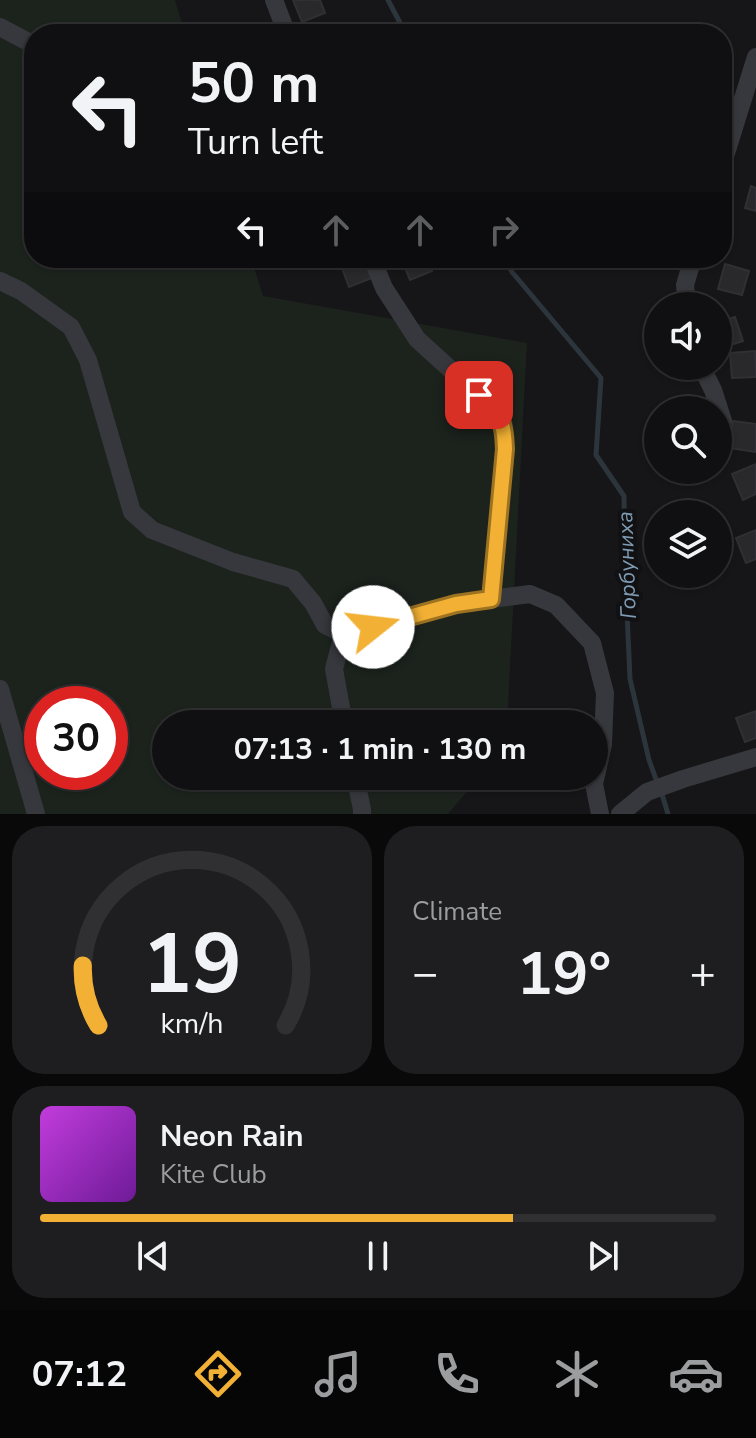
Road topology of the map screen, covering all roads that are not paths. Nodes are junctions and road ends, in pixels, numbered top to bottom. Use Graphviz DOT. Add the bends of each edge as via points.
graph roads {
  1 [pos="274,0"];
  2 [pos="283,24"];
  3 [pos="0,27"];
  4 [pos="24,40"];
  5 [pos="756,57"];
  6 [pos="732,134"];
  7 [pos="376,268"];
  8 [pos="690,268"];
  9 [pos="0,281"];
  10 [pos="686,292"];
  11 [pos="491,599"];
  12 [pos="343,634"];
  13 [pos="0,689"];
  14 [pos="341,710"];
  15 [pos="756,757"];
  16 [pos="358,790"];
  17 [pos="36,814"];
  18 [pos="362,814"];
  19 [pos="600,814"];
  20 [pos="620,814"];
  1 -- 2 [label="street"];
  3 -- 4 [label="street"];
  5 -- 6 [label="street"];
  7 -- 11 [label="street" via="417,339 495,410 504,425"];
  8 -- 10 [label="street"];
  9 -- 12 [label="street" via="71,327 88,360 132,512 152,530 293,579 325,625"];
  11 -- 12 [label="street"];
  11 -- 19 [label="street" via="530,594 556,605 592,643 605,693 603,744 594,784"];
  12 -- 14 [label="street" via="334,669"];
  13 -- 17 [label="street"];
  15 -- 20 [label="street" via="647,792"];
  16 -- 18 [label="street"];
}
